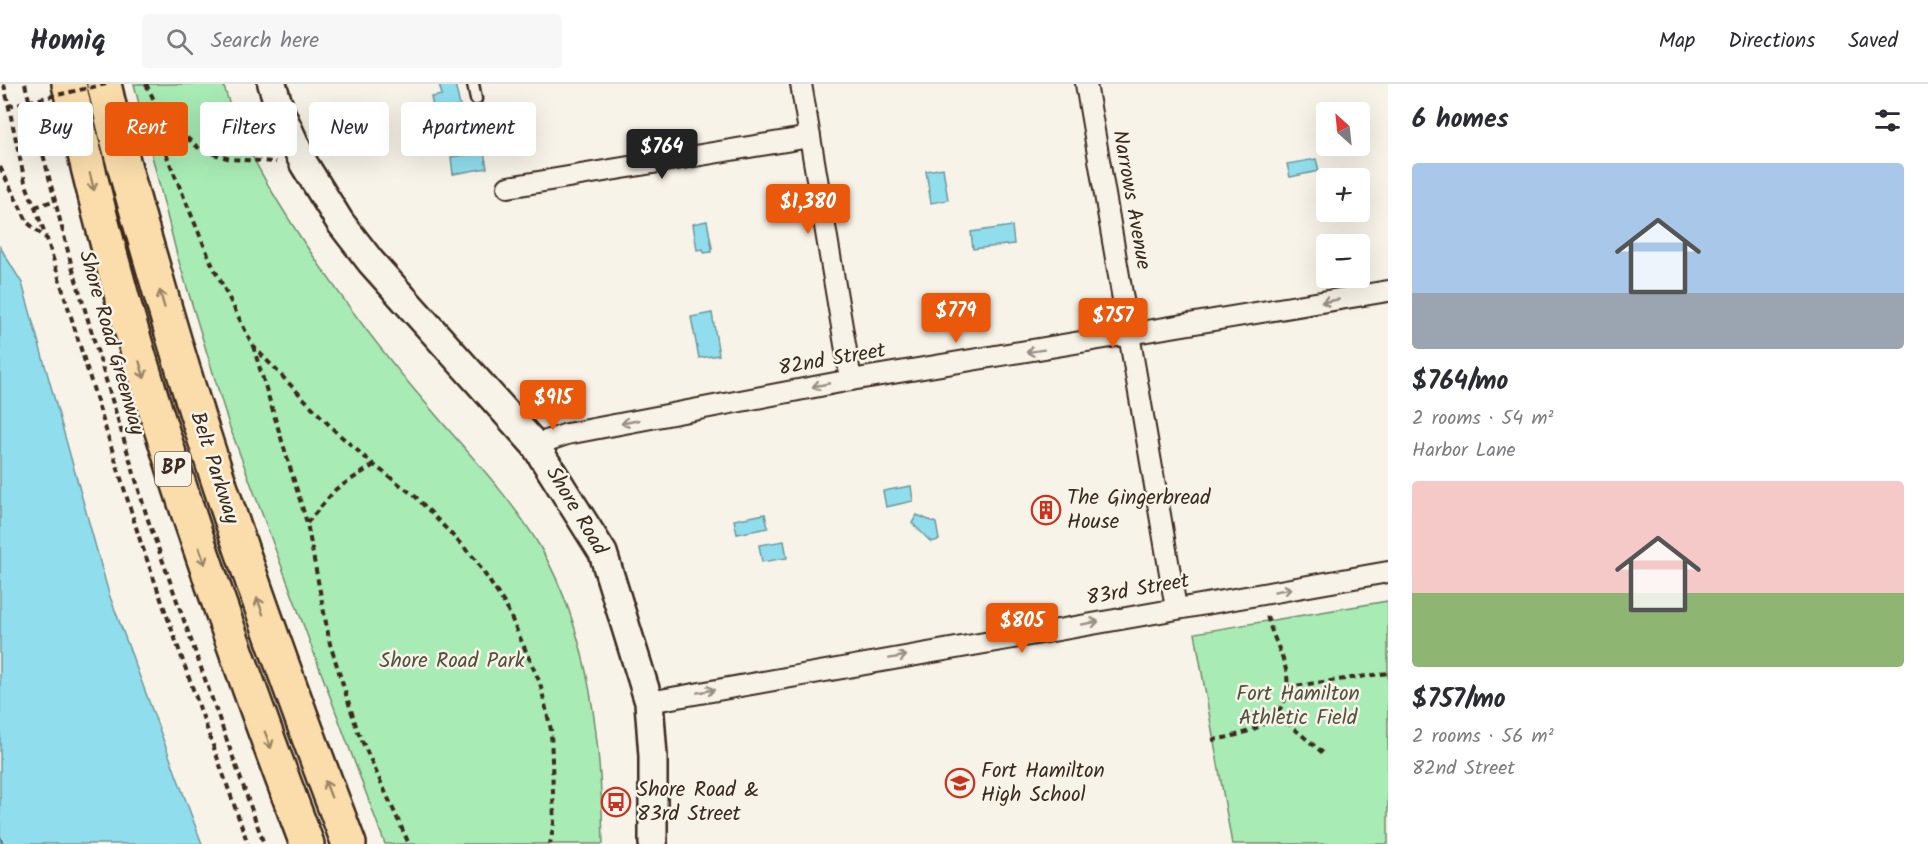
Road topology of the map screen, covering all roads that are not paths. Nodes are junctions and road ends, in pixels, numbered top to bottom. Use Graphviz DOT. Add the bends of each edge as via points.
graph roads {
  1 [pos="69,84"];
  2 [pos="105,84"];
  3 [pos="272,84"];
  4 [pos="473,84"];
  5 [pos="801,84"];
  6 [pos="1086,84"];
  7 [pos="476,99"];
  8 [pos="810,136"];
  9 [pos="507,187"];
  10 [pos="1388,291"];
  11 [pos="1130,335"];
  12 [pos="850,380"];
  13 [pos="536,445"];
  14 [pos="1388,572"];
  15 [pos="1176,608"];
  16 [pos="649,702"];
  17 [pos="307,844"];
  18 [pos="349,844"];
  19 [pos="653,844"];
  1 -- 17 [label="highway, Belt Parkway / BP, one-way" via="133,339 182,499"];
  18 -- 2 [label="highway, Belt Parkway / BP, one-way" via="220,490 116,139"];
  3 -- 13 [label="street, Shore Road" via="304,164 340,222 371,262"];
  4 -- 7 [label="lane"];
  5 -- 8 [label="street"];
  6 -- 11 [label="street, Narrows Avenue"];
  8 -- 9 [label="street"];
  8 -- 12 [label="street"];
  10 -- 11 [label="street, 82nd Street, one-way"];
  11 -- 12 [label="street, 82nd Street, one-way"];
  11 -- 15 [label="street, Narrows Avenue"];
  12 -- 13 [label="street, 82nd Street, one-way" via="567,434"];
  13 -- 16 [label="street, Shore Road" via="603,553"];
  15 -- 14 [label="street, 83rd Street, one-way"];
  16 -- 15 [label="street, 83rd Street, one-way"];
  16 -- 19 [label="street, Shore Road"];
}
